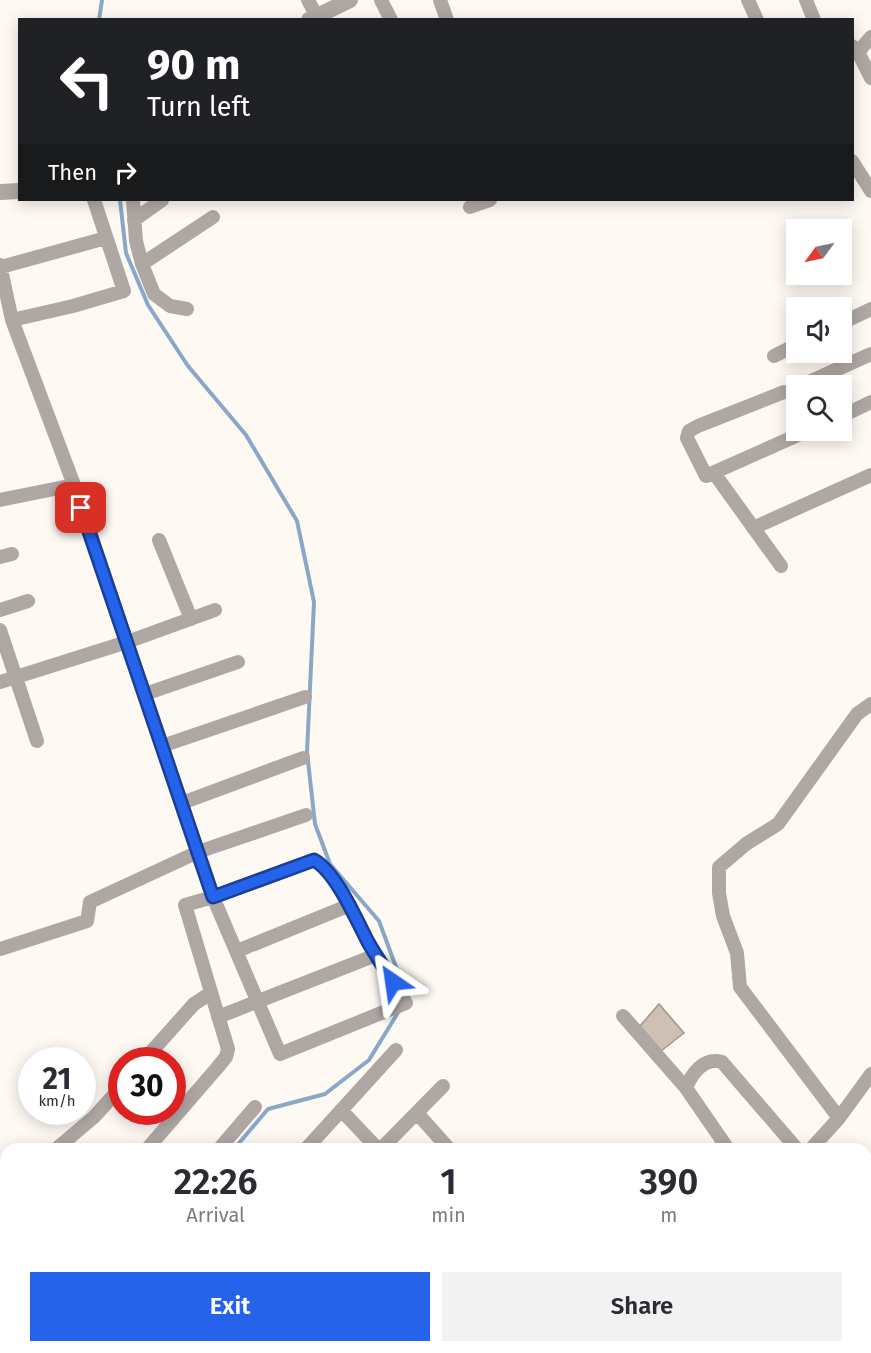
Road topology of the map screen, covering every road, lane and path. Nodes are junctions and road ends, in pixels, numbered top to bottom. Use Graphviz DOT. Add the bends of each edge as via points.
graph roads {
  1 [pos="350,0"];
  2 [pos="381,0"];
  3 [pos="440,0"];
  4 [pos="748,0"];
  5 [pos="806,0"];
  6 [pos="311,12"];
  7 [pos="390,18"];
  8 [pos="446,18"];
  9 [pos="756,18"];
  10 [pos="813,18"];
  11 [pos="871,37"];
  12 [pos="855,49"];
  13 [pos="871,78"];
  14 [pos="854,164"];
  15 [pos="871,191"];
  16 [pos="0,192"];
  17 [pos="18,192"];
  18 [pos="94,201"];
  19 [pos="133,201"];
  20 [pos="161,201"];
  21 [pos="487,201"];
  22 [pos="470,207"];
  23 [pos="213,217"];
  24 [pos="134,220"];
  25 [pos="106,238"];
  26 [pos="142,264"];
  27 [pos="0,266"];
  28 [pos="187,309"];
  29 [pos="871,309"];
  30 [pos="852,318"];
  31 [pos="12,320"];
  32 [pos="786,350"];
  33 [pos="871,354"];
  34 [pos="774,356"];
  35 [pos="825,375"];
  36 [pos="784,392"];
  37 [pos="871,402"];
  38 [pos="852,411"];
  39 [pos="786,440"];
  40 [pos="714,473"];
  41 [pos="871,475"];
  42 [pos="74,485"];
  43 [pos="0,500"];
  44 [pos="753,528"];
  45 [pos="159,540"];
  46 [pos="782,566"];
  47 [pos="28,601"];
  48 [pos="0,610"];
  49 [pos="215,610"];
  50 [pos="190,619"];
  51 [pos="0,630"];
  52 [pos="127,642"];
  53 [pos="238,662"];
  54 [pos="16,677"];
  55 [pos="0,682"];
  56 [pos="145,694"];
  57 [pos="305,697"];
  58 [pos="871,704"];
  59 [pos="37,741"];
  60 [pos="162,746"];
  61 [pos="303,758"];
  62 [pos="182,803"];
  63 [pos="306,815"];
  64 [pos="198,852"];
  65 [pos="213,897"];
  66 [pos="350,905"];
  67 [pos="0,949"];
  68 [pos="237,951"];
  69 [pos="376,955"];
  70 [pos="211,993"];
  71 [pos="258,1001"];
  72 [pos="623,1016"];
  73 [pos="218,1017"];
  74 [pos="156,1047"];
  75 [pos="396,1050"];
  76 [pos="871,1074"];
  77 [pos="443,1086"];
  78 [pos="686,1088"];
  79 [pos="108,1102"];
  80 [pos="255,1107"];
  81 [pos="341,1110"];
  82 [pos="417,1113"];
  83 [pos="839,1118"];
  84 [pos="63,1143"];
  85 [pos="153,1143"];
  86 [pos="224,1143"];
  87 [pos="311,1143"];
  88 [pos="374,1143"];
  89 [pos="386,1143"];
  90 [pos="444,1143"];
  91 [pos="724,1143"];
  92 [pos="792,1143"];
  93 [pos="816,1143"];
  1 -- 6 [label="street"];
  2 -- 7 [label="street"];
  3 -- 8 [label="street"];
  4 -- 9 [label="street"];
  5 -- 10 [label="street"];
  11 -- 12 [label="street"];
  12 -- 13 [label="street"];
  14 -- 15 [label="street"];
  16 -- 17 [label="street"];
  18 -- 25 [label="street"];
  19 -- 24 [label="street"];
  20 -- 24 [label="street"];
  21 -- 22 [label="street"];
  23 -- 26 [label="street"];
  24 -- 26 [label="street"];
  25 -- 27 [label="street"];
  25 -- 31 [label="street" via="124,291"];
  26 -- 28 [label="street" via="154,294 170,306"];
  27 -- 31 [label="street"];
  29 -- 30 [label="street"];
  31 -- 42 [label="street"];
  32 -- 34 [label="street"];
  33 -- 35 [label="street"];
  36 -- 40 [label="street" via="689,431 687,438 706,476"];
  37 -- 38 [label="street"];
  39 -- 40 [label="street"];
  40 -- 44 [label="street"];
  41 -- 44 [label="street"];
  42 -- 43 [label="street"];
  42 -- 52 [label="street"];
  44 -- 46 [label="street"];
  45 -- 50 [label="street"];
  47 -- 48 [label="street"];
  49 -- 50 [label="street"];
  50 -- 52 [label="street"];
  51 -- 54 [label="street"];
  52 -- 54 [label="street"];
  52 -- 56 [label="street"];
  53 -- 56 [label="street"];
  54 -- 55 [label="street"];
  54 -- 59 [label="street"];
  56 -- 60 [label="street"];
  57 -- 60 [label="street"];
  58 -- 83 [label="street" via="857,714 778,824 720,867 719,893 737,953 740,987"];
  60 -- 62 [label="street"];
  61 -- 62 [label="street"];
  62 -- 64 [label="street"];
  63 -- 64 [label="street"];
  64 -- 65 [label="street"];
  64 -- 67 [label="street" via="90,902 87,921"];
  65 -- 66 [label="street" via="314,860 322,865"];
  65 -- 68 [label="street"];
  65 -- 70 [label="street" via="185,904"];
  66 -- 68 [label="street"];
  66 -- 69 [label="street"];
  68 -- 71 [label="street"];
  69 -- 71 [label="street"];
  69 -- 71 [label="street" via="406,1003 280,1054"];
  70 -- 73 [label="street"];
  70 -- 74 [label="street" via="194,1004"];
  71 -- 73 [label="street"];
  72 -- 78 [label="street"];
  73 -- 85 [label="street" via="228,1049 226,1057"];
  75 -- 81 [label="street"];
  76 -- 83 [label="street"];
  77 -- 82 [label="street"];
  78 -- 91 [label="street"];
  78 -- 92 [label="street" via="701,1066 714,1060 722,1062"];
  79 -- 84 [label="street"];
  80 -- 86 [label="street"];
  81 -- 87 [label="street"];
  81 -- 88 [label="street"];
  82 -- 89 [label="street"];
  82 -- 90 [label="street"];
  83 -- 93 [label="street"];
}
